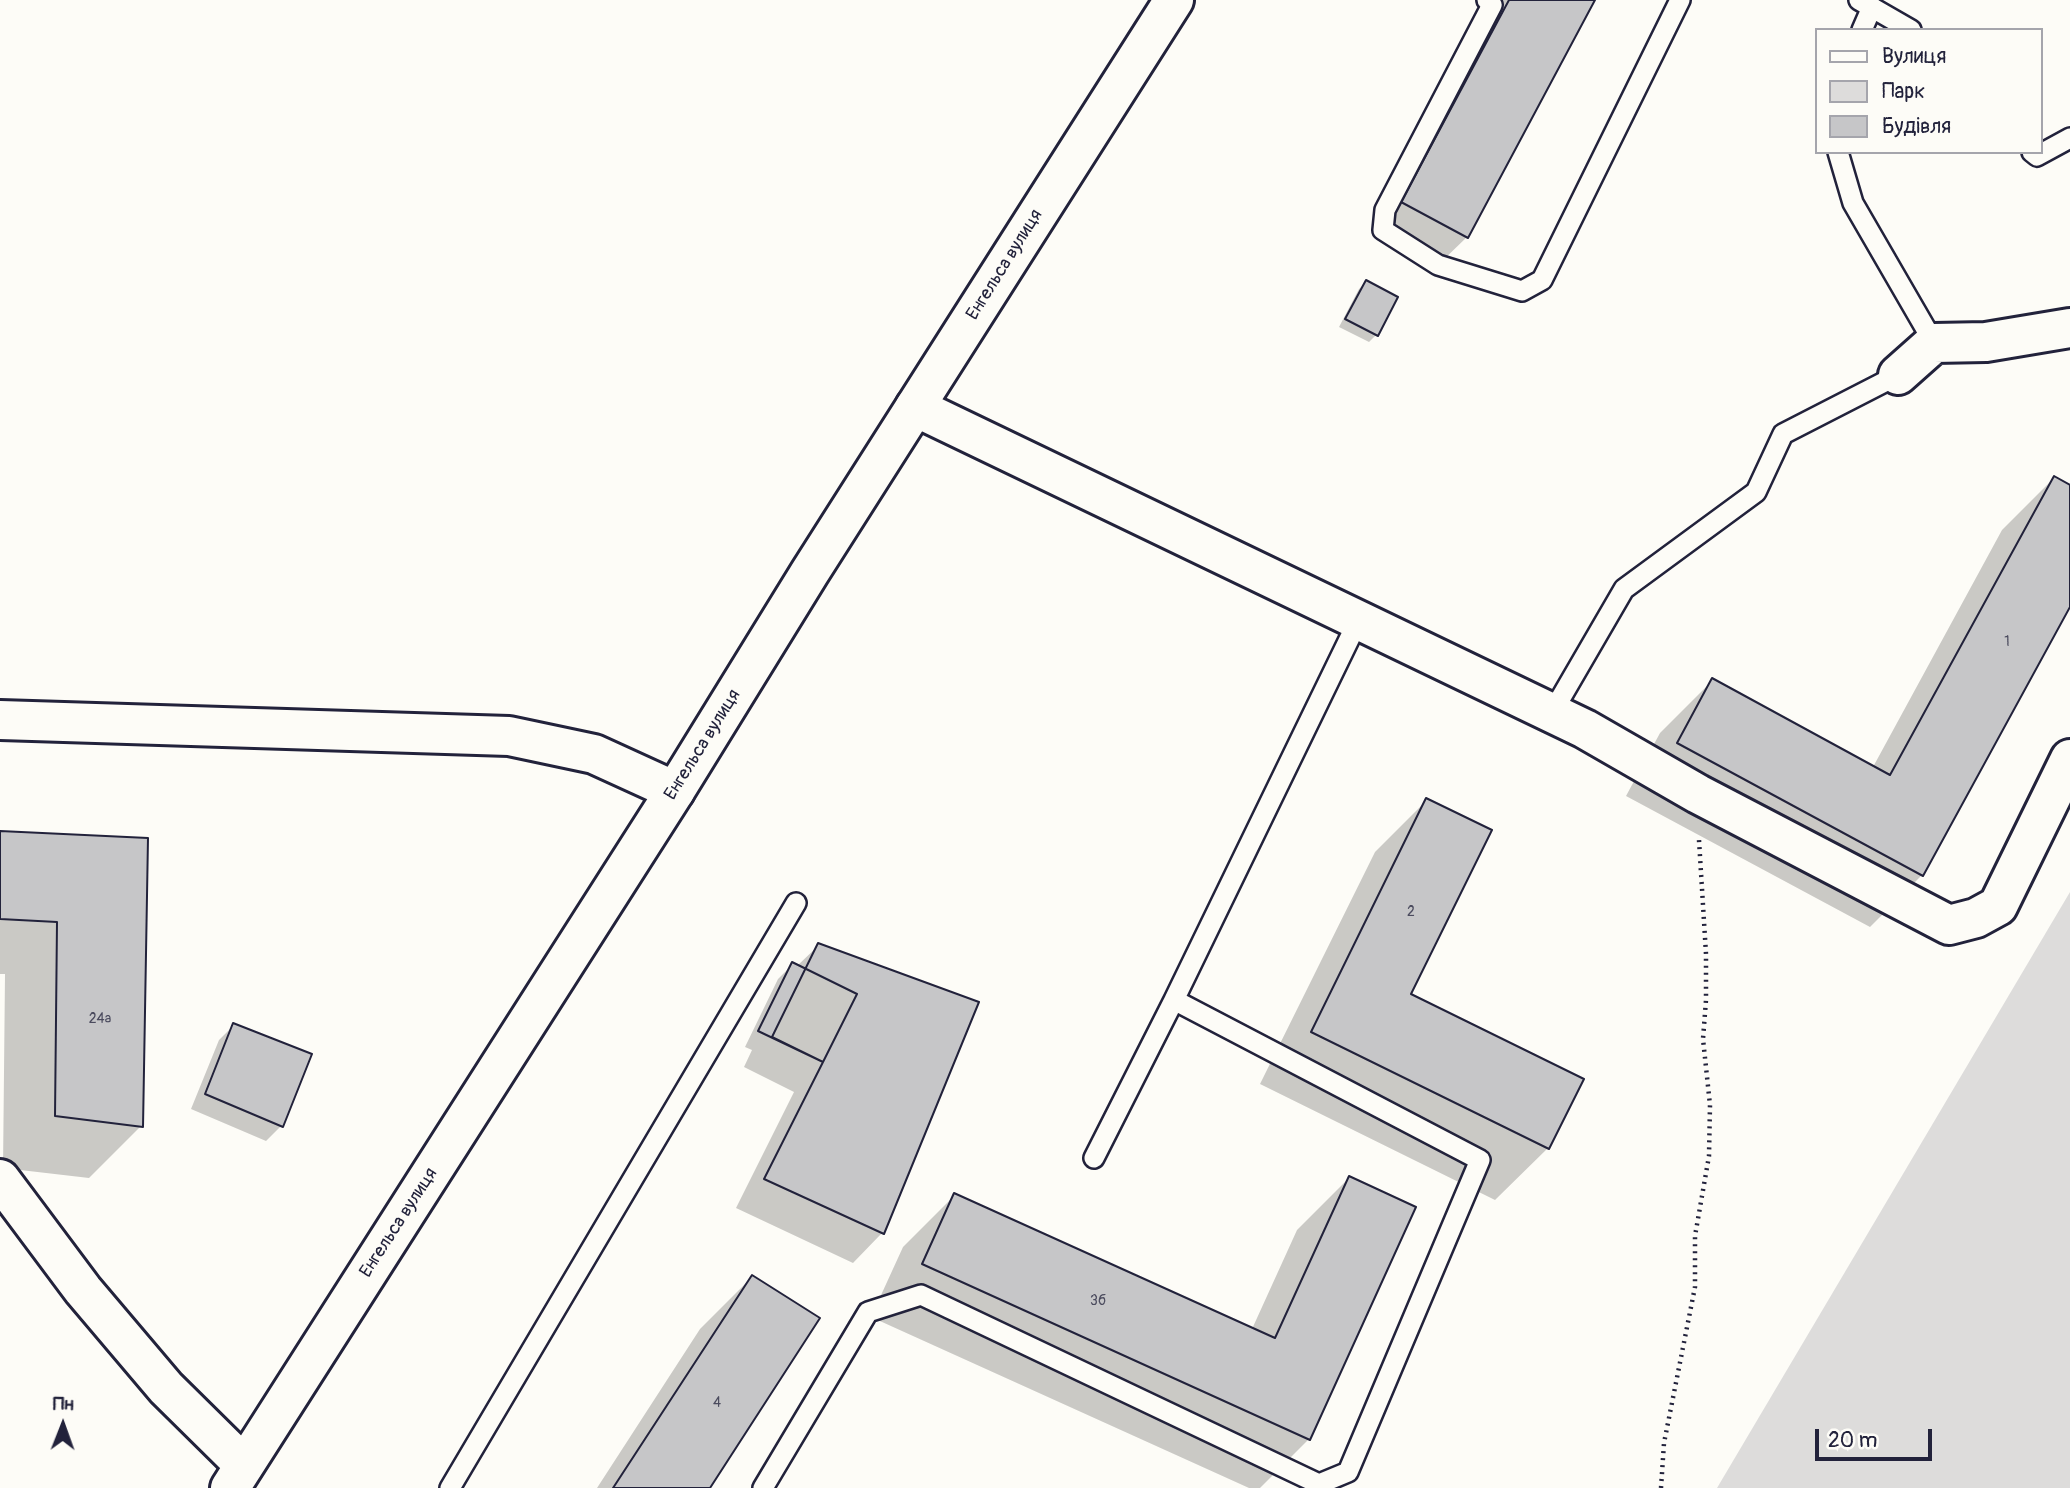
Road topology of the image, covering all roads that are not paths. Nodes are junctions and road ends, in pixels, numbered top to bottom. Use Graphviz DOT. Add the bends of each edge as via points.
graph roads {
  1 [pos="1174,0"];
  2 [pos="1487,0"];
  3 [pos="1680,0"];
  4 [pos="1866,4"];
  5 [pos="1862,28"];
  6 [pos="1908,28"];
  7 [pos="2070,138"];
  8 [pos="2042,153"];
  9 [pos="1839,154"];
  10 [pos="2070,328"];
  11 [pos="1934,343"];
  12 [pos="1898,375"];
  13 [pos="915,407"];
  14 [pos="1358,621"];
  15 [pos="1552,713"];
  16 [pos="0,720"];
  17 [pos="2070,759"];
  18 [pos="675,791"];
  19 [pos="796,902"];
  20 [pos="1174,1000"];
  21 [pos="1094,1158"];
  22 [pos="0,1179"];
  23 [pos="237,1477"];
  24 [pos="450,1488"];
  25 [pos="763,1488"];
  1 -- 13 [label="street, Енгельса вулиця"];
  2 -- 3 [label="lane" via="1492,5 1385,210 1383,230 1438,265 1522,291 1542,280"];
  4 -- 5 [label="lane"];
  4 -- 6 [label="lane"];
  7 -- 8 [label="lane"];
  9 -- 11 [label="lane" via="1853,203"];
  10 -- 11 [label="street" via="1986,342"];
  11 -- 12 [label="street"];
  12 -- 15 [label="lane" via="1783,434 1756,492 1624,589"];
  13 -- 14 [label="street"];
  13 -- 18 [label="street, Енгельса вулиця"];
  14 -- 15 [label="street"];
  14 -- 20 [label="lane"];
  15 -- 17 [label="street" via="1949,925 1998,906"];
  16 -- 18 [label="street" via="509,736 594,754"];
  18 -- 23 [label="street, Енгельса вулиця"];
  19 -- 24 [label="lane"];
  20 -- 21 [label="lane"];
  20 -- 25 [label="lane" via="1480,1160 1348,1472 1319,1483 921,1295 868,1312"];
  22 -- 23 [label="street"];
}
